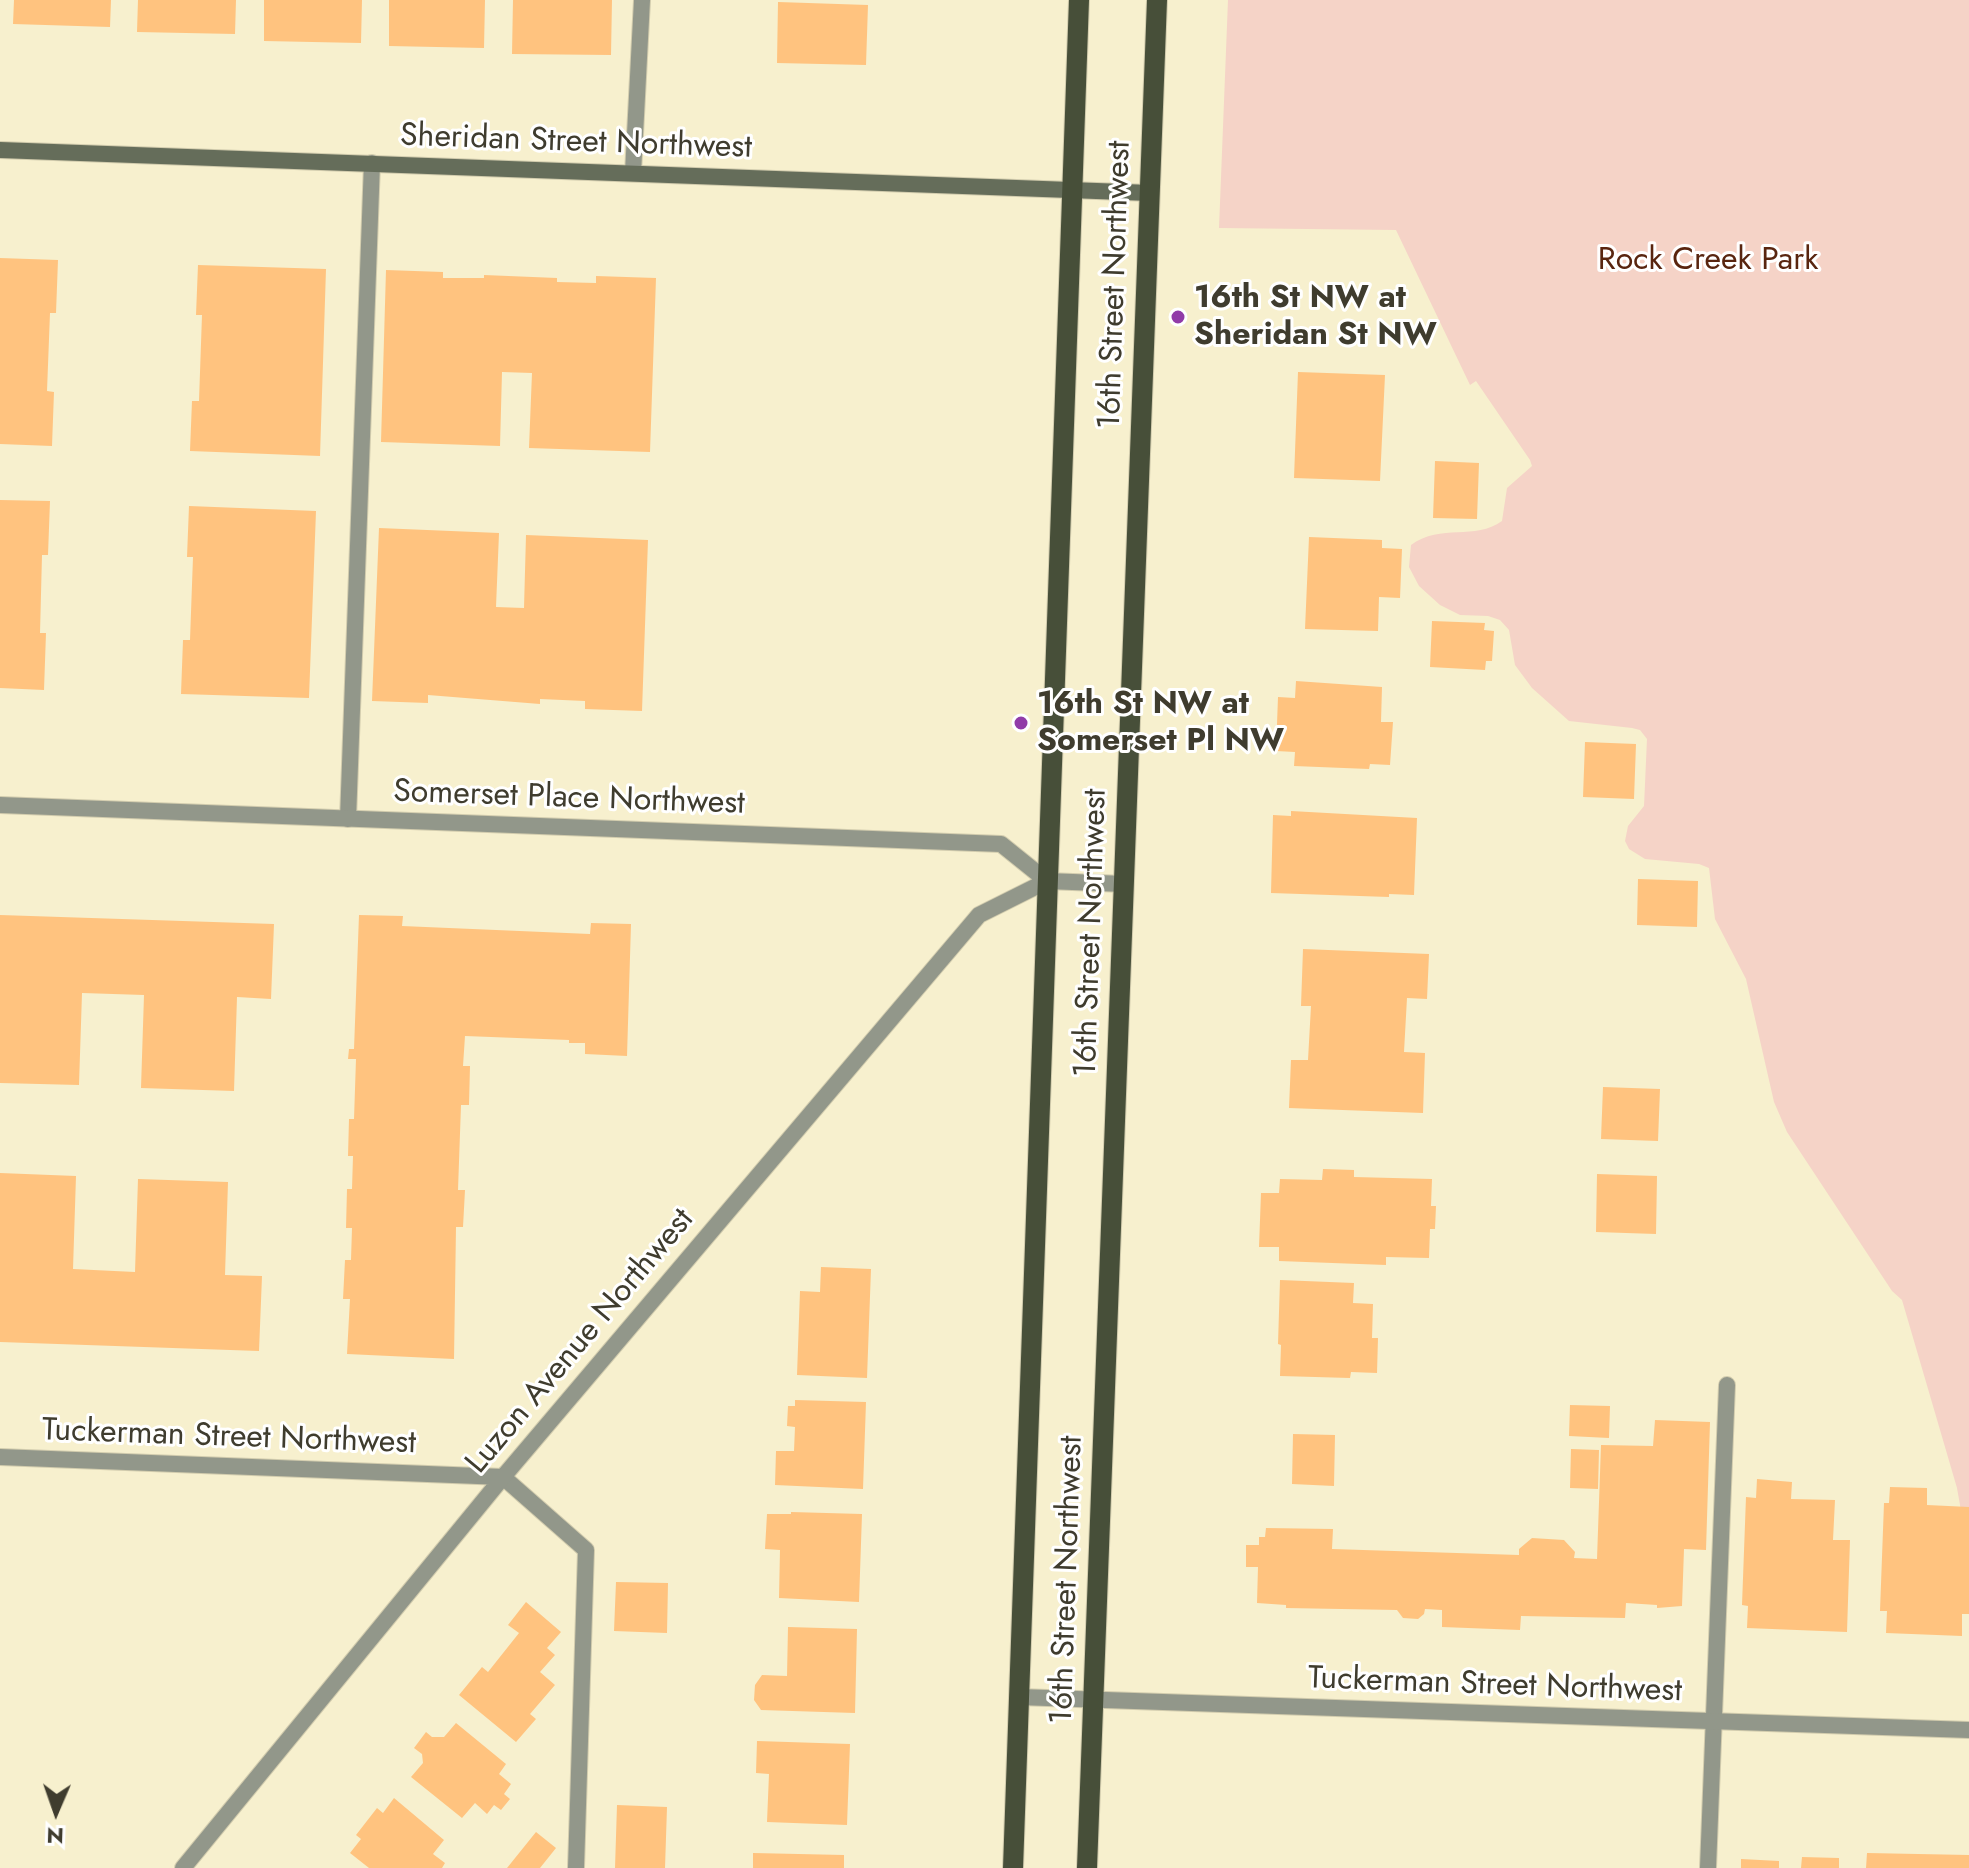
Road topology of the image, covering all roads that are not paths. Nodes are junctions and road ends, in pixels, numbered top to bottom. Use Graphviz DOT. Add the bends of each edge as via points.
graph roads {
  1 [pos="642,0"];
  2 [pos="1079,0"];
  3 [pos="1157,0"];
  4 [pos="0,150"];
  5 [pos="372,163"];
  6 [pos="633,173"];
  7 [pos="1072,191"];
  8 [pos="1150,193"];
  9 [pos="0,805"];
  10 [pos="348,819"];
  11 [pos="1047,881"];
  12 [pos="1124,884"];
  13 [pos="1727,1385"];
  14 [pos="0,1457"];
  15 [pos="503,1477"];
  16 [pos="1019,1697"];
  17 [pos="1093,1700"];
  18 [pos="1714,1721"];
  19 [pos="1969,1730"];
  20 [pos="183,1868"];
  21 [pos="576,1868"];
  22 [pos="1013,1868"];
  23 [pos="1087,1868"];
  24 [pos="1708,1868"];
  1 -- 6 [label="street"];
  2 -- 7 [label="main road, 16th Street Northwest"];
  3 -- 8 [label="main road, 16th Street Northwest"];
  4 -- 5 [label="street, Sheridan Street Northwest"];
  5 -- 6 [label="street, Sheridan Street Northwest"];
  5 -- 10 [label="street"];
  6 -- 7 [label="street, Sheridan Street Northwest"];
  7 -- 8 [label="street, Sheridan Street Northwest"];
  7 -- 11 [label="main road, 16th Street Northwest"];
  8 -- 12 [label="main road, 16th Street Northwest"];
  9 -- 10 [label="street, Somerset Place Northwest"];
  10 -- 11 [label="street, Somerset Place Northwest" via="1001,844"];
  11 -- 12 [label="street"];
  11 -- 15 [label="street, Luzon Avenue Northwest" via="979,915"];
  11 -- 16 [label="main road, 16th Street Northwest"];
  12 -- 17 [label="main road, 16th Street Northwest"];
  13 -- 18 [label="street"];
  14 -- 15 [label="street, Tuckerman Street Northwest"];
  15 -- 20 [label="street, Luzon Avenue Northwest"];
  15 -- 21 [label="street" via="586,1550"];
  16 -- 17 [label="street, Tuckerman Street Northwest"];
  16 -- 22 [label="main road, 16th Street Northwest"];
  17 -- 18 [label="street, Tuckerman Street Northwest"];
  17 -- 23 [label="main road, 16th Street Northwest"];
  18 -- 19 [label="street, Tuckerman Street Northwest"];
  18 -- 24 [label="street"];
}
